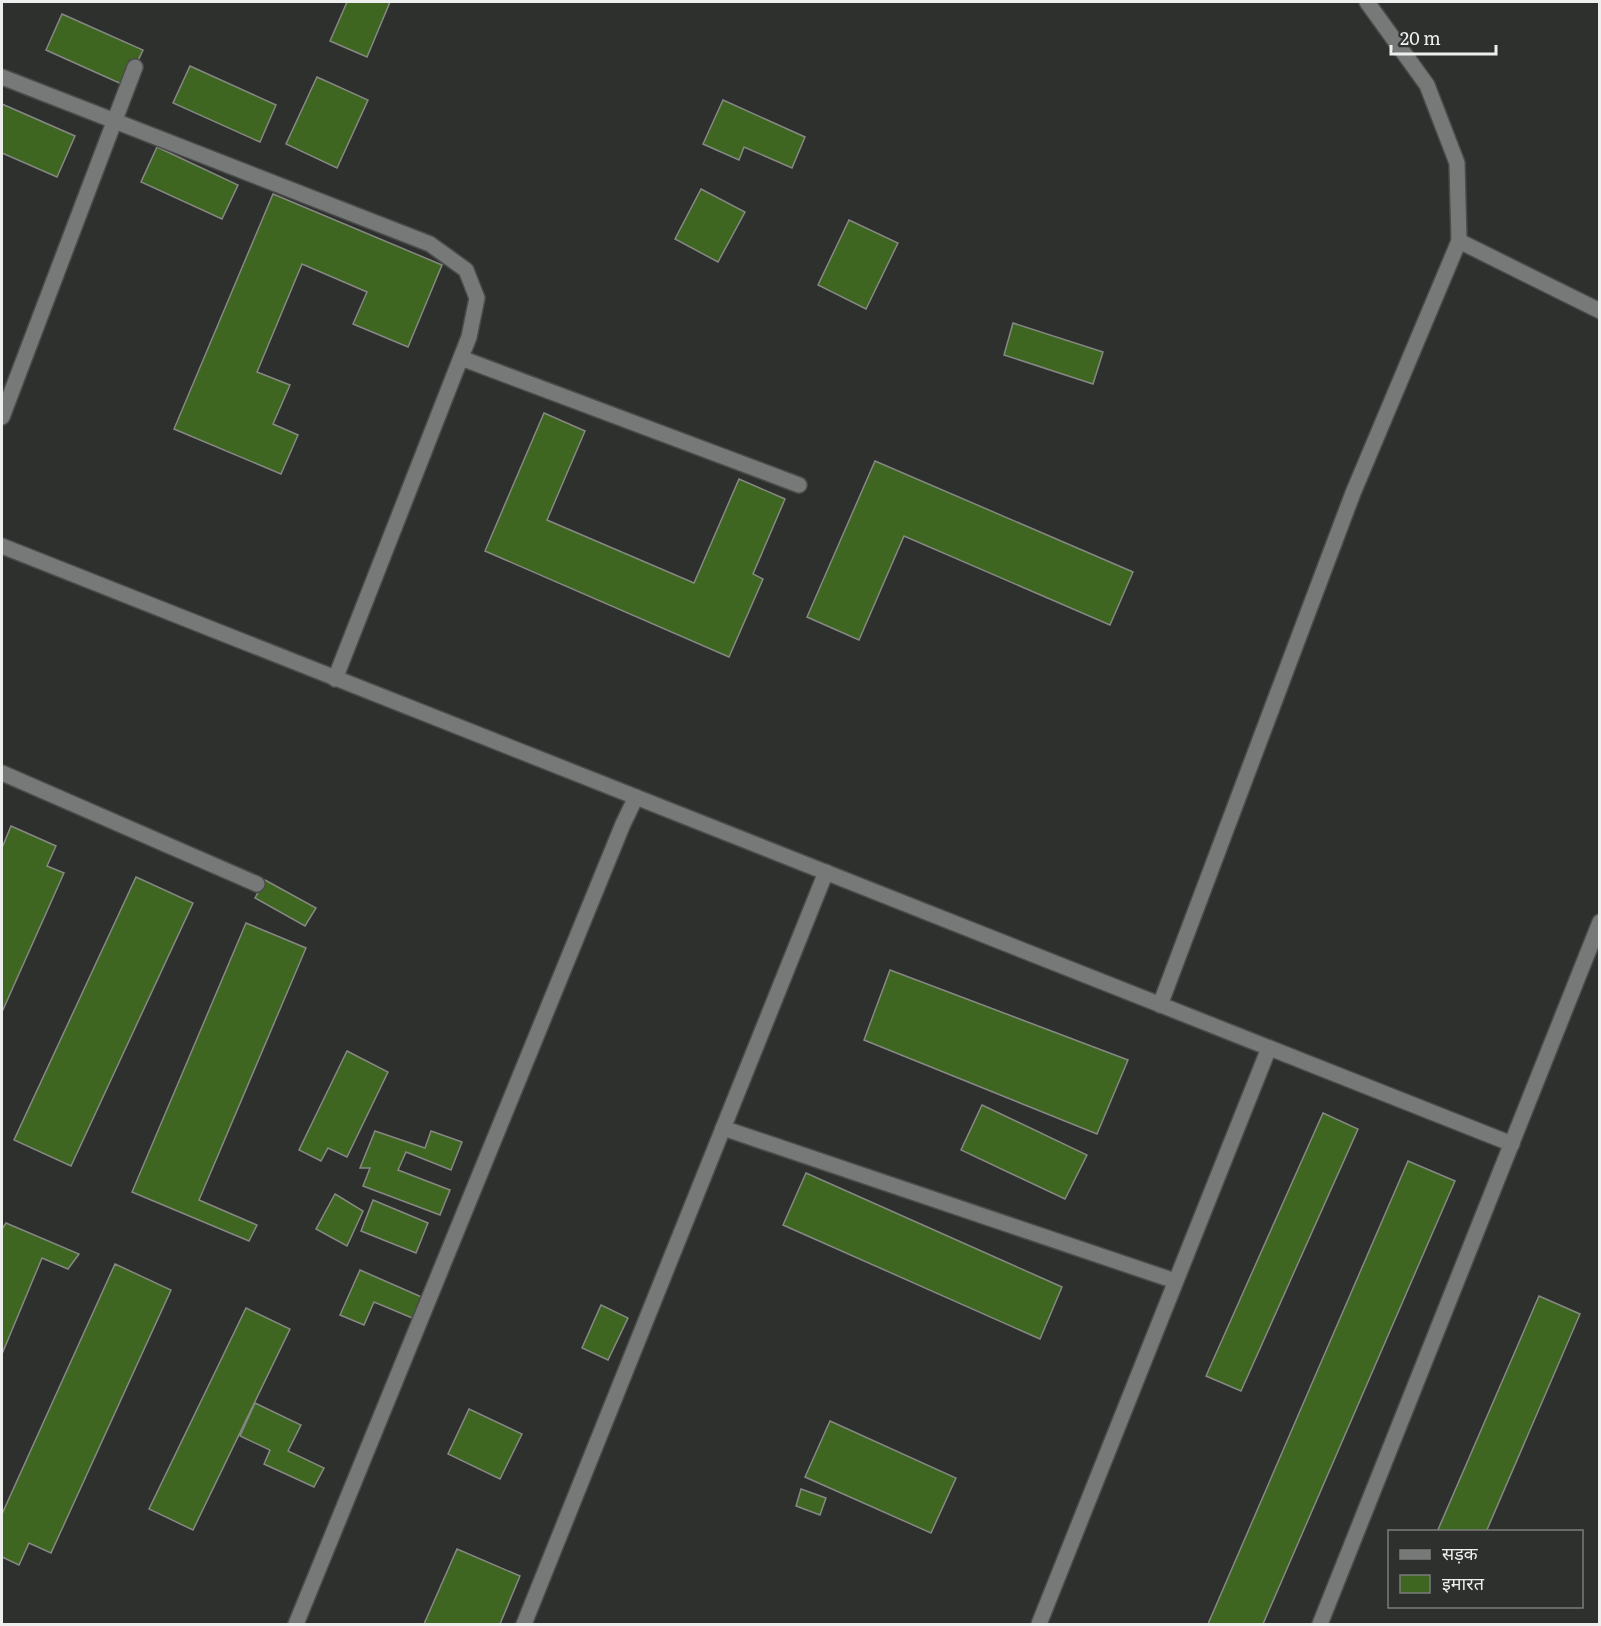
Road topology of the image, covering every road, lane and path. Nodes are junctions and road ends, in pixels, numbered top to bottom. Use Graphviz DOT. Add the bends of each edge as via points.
graph roads {
  1 [pos="1367,2"];
  2 [pos="135,67"];
  3 [pos="2,78"];
  4 [pos="114,122"];
  5 [pos="1460,241"];
  6 [pos="1599,311"];
  7 [pos="461,358"];
  8 [pos="2,417"];
  9 [pos="799,485"];
  10 [pos="2,546"];
  11 [pos="335,678"];
  12 [pos="2,773"];
  13 [pos="636,797"];
  14 [pos="826,872"];
  15 [pos="257,884"];
  16 [pos="1599,922"];
  17 [pos="1160,1005"];
  18 [pos="1269,1048"];
  19 [pos="723,1128"];
  20 [pos="1512,1144"];
  21 [pos="1176,1281"];
  22 [pos="296,1624"];
  23 [pos="524,1624"];
  24 [pos="1039,1624"];
  25 [pos="1320,1624"];
  1 -- 5 [label="street" via="1427,85 1457,164"];
  2 -- 4 [label="street"];
  3 -- 4 [label="street"];
  4 -- 7 [label="street" via="430,244 466,270 477,298"];
  4 -- 8 [label="street"];
  5 -- 6 [label="street"];
  5 -- 17 [label="street" via="1353,494"];
  7 -- 9 [label="street"];
  7 -- 11 [label="street"];
  10 -- 11 [label="street"];
  11 -- 13 [label="street"];
  12 -- 15 [label="street"];
  13 -- 14 [label="street"];
  13 -- 22 [label="street"];
  14 -- 17 [label="street"];
  14 -- 19 [label="street"];
  16 -- 20 [label="street"];
  17 -- 18 [label="street"];
  18 -- 20 [label="street"];
  18 -- 21 [label="street"];
  19 -- 21 [label="street"];
  19 -- 23 [label="street"];
  20 -- 25 [label="street"];
  21 -- 24 [label="street"];
}
